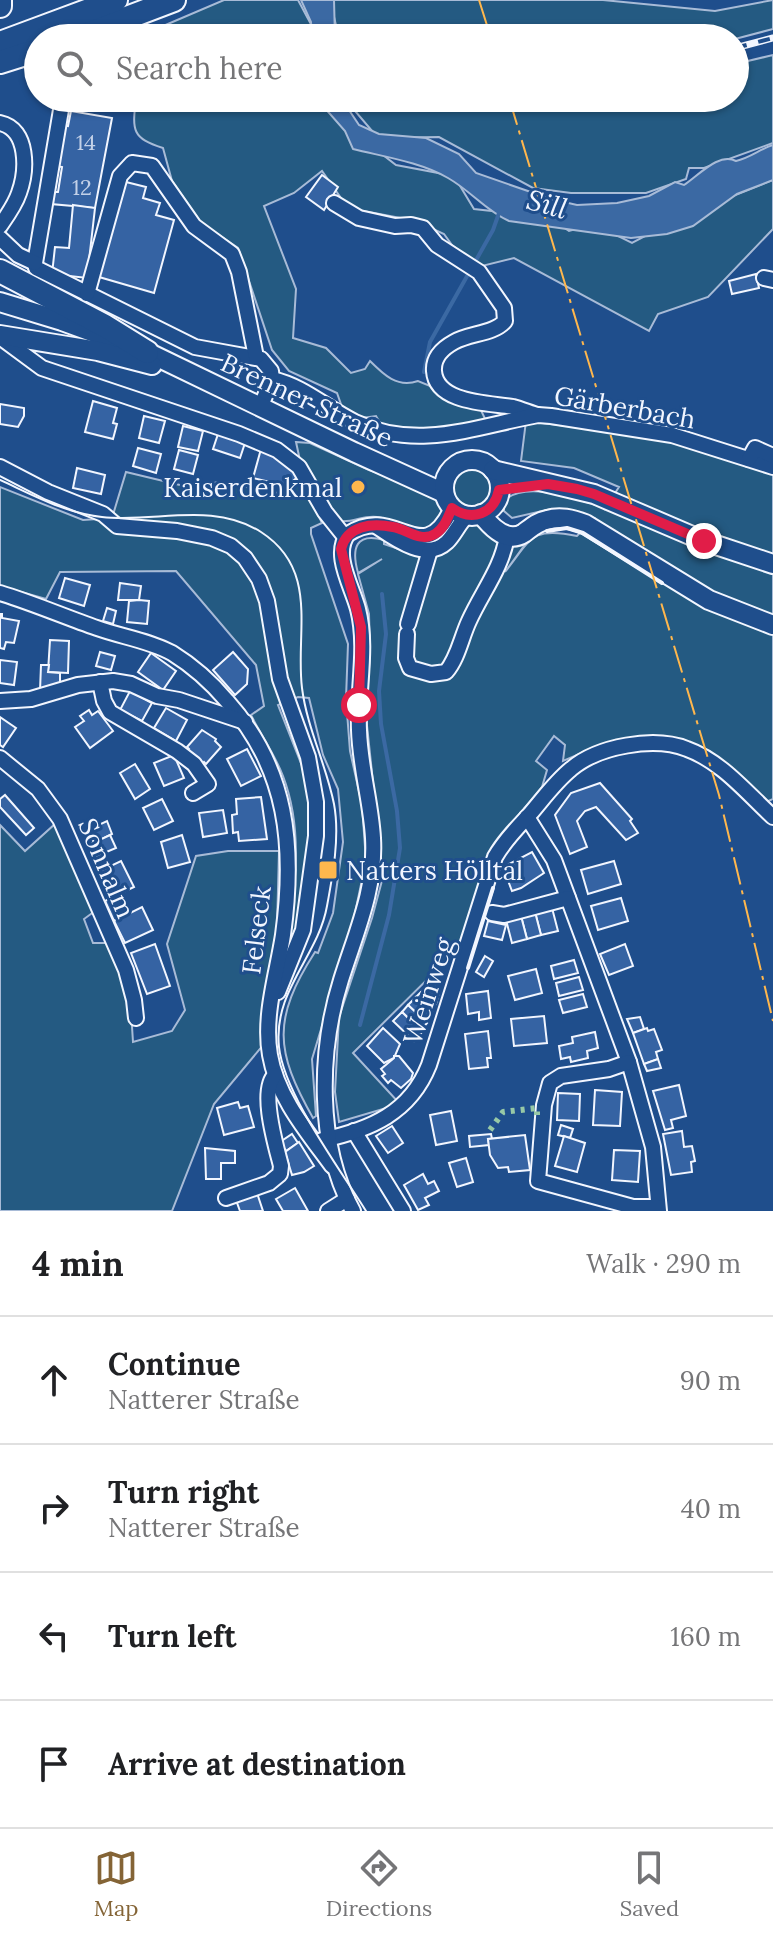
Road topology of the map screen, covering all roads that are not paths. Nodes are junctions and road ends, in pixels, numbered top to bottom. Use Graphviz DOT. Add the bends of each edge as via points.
graph roads {
  1 [pos="0,0"];
  2 [pos="174,0"];
  3 [pos="0,6"];
  4 [pos="116,8"];
  5 [pos="63,24"];
  6 [pos="94,24"];
  7 [pos="24,36"];
  8 [pos="0,43"];
  9 [pos="24,54"];
  10 [pos="0,62"];
  11 [pos="61,112"];
  12 [pos="0,123"];
  13 [pos="334,203"];
  14 [pos="0,226"];
  15 [pos="0,238"];
  16 [pos="35,263"];
  17 [pos="0,271"];
  18 [pos="87,294"];
  19 [pos="0,302"];
  20 [pos="0,336"];
  21 [pos="147,352"];
  22 [pos="256,357"];
  23 [pos="198,377"];
  24 [pos="272,379"];
  25 [pos="260,408"];
  26 [pos="538,415"];
  27 [pos="773,456"];
  28 [pos="749,459"];
  29 [pos="0,467"];
  30 [pos="773,467"];
  31 [pos="394,469"];
  32 [pos="493,470"];
  33 [pos="448,473"];
  34 [pos="548,484"];
  35 [pos="473,504"];
  36 [pos="376,526"];
  37 [pos="531,526"];
  38 [pos="507,536"];
  39 [pos="345,537"];
  40 [pos="430,550"];
  41 [pos="773,564"];
  42 [pos="0,593"];
  43 [pos="773,625"];
  44 [pos="100,682"];
  45 [pos="0,701"];
  46 [pos="246,722"];
  47 [pos="0,758"];
  48 [pos="193,793"];
  49 [pos="527,817"];
  50 [pos="773,817"];
  51 [pos="568,898"];
  52 [pos="492,913"];
  53 [pos="271,1005"];
  54 [pos="136,1018"];
  55 [pos="629,1062"];
  56 [pos="275,1075"];
  57 [pos="354,1131"];
  58 [pos="330,1138"];
  59 [pos="314,1141"];
  60 [pos="337,1173"];
  61 [pos="226,1198"];
  62 [pos="350,1205"];
  63 [pos="659,1209"];
  64 [pos="328,1211"];
  65 [pos="403,1211"];
  1 -- 3 [label="highway"];
  2 -- 4 [label="highway"];
  4 -- 5 [label="highway"];
  4 -- 6 [label="highway"];
  7 -- 8 [label="highway"];
  9 -- 10 [label="highway"];
  11 -- 16 [label="street"];
  12 -- 14 [label="street" via="17,135 24,160 18,196"];
  13 -- 26 [label="street" via="359,218 423,228 437,245 479,272 504,308 505,321 444,349 435,364 438,384 464,399"];
  15 -- 16 [label="street"];
  16 -- 18 [label="street"];
  17 -- 21 [label="highway"];
  18 -- 22 [label="street" via="195,347"];
  18 -- 22 [label="street" via="120,176 132,163 152,166 194,226 232,254"];
  19 -- 21 [label="main road, Brenner Straße"];
  20 -- 23 [label="main road, Brenner Straße" via="98,351"];
  20 -- 39 [label="street" via="42,368 277,450 299,467"];
  21 -- 23 [label="main road, Brenner Straße"];
  22 -- 24 [label="street" via="267,364"];
  23 -- 25 [label="main road, Brenner Straße"];
  24 -- 25 [label="street"];
  24 -- 26 [label="street, Gärberbach" via="297,386 365,426 399,436 466,432"];
  25 -- 31 [label="main road, Brenner Straße"];
  26 -- 28 [label="street, Gärberbach" via="672,435"];
  27 -- 28 [label="street" via="755,448"];
  28 -- 30 [label="street, Gärberbach"];
  29 -- 53 [label="street" via="103,514 117,526 177,531 231,546 259,579 280,679 308,757 316,802 303,930"];
  31 -- 33 [label="main road, Brenner Straße"];
  31 -- 35 [label="main road, Brenner Straße"];
  32 -- 33 [label="main road, Brenner Straße" via="470,460"];
  32 -- 34 [label="main road"];
  32 -- 35 [label="main road"];
  33 -- 35 [label="main road"];
  34 -- 35 [label="main road"];
  34 -- 41 [label="main road" via="594,494"];
  35 -- 36 [label="street" via="428,537"];
  35 -- 37 [label="main road" via="505,523"];
  35 -- 38 [label="main road"];
  35 -- 40 [label="street" via="445,544"];
  36 -- 39 [label="street"];
  36 -- 40 [label="street" via="411,546"];
  37 -- 38 [label="main road" via="522,535"];
  37 -- 43 [label="main road" via="559,518 585,524 709,600"];
  38 -- 40 [label="street" via="454,662 436,675 410,668 406,658 407,629"];
  39 -- 58 [label="street" via="343,561 361,627 359,733 373,867 329,1022 325,1073"];
  42 -- 46 [label="street, Felseck" via="165,650 202,675"];
  44 -- 45 [label="street"];
  44 -- 46 [label="street" via="124,682"];
  44 -- 48 [label="street" via="110,712 168,745 201,773 208,784"];
  46 -- 53 [label="street, Felseck" via="275,777 286,836 284,922"];
  47 -- 54 [label="street, Sonnalm" via="38,789 67,832 126,970"];
  49 -- 50 [label="street, Weinweg" via="570,770 591,756 665,744 688,749 720,769"];
  49 -- 51 [label="street" via="550,851"];
  49 -- 57 [label="street, Weinweg" via="495,857 419,1087 399,1110"];
  51 -- 52 [label="street" via="504,915"];
  51 -- 55 [label="street"];
  53 -- 56 [label="street, Felseck" via="269,1045"];
  55 -- 63 [label="street" via="653,1147"];
  55 -- 63 [label="street" via="550,1083 538,1181"];
  56 -- 59 [label="street, Felseck"];
  56 -- 61 [label="street" via="270,1114 280,1174"];
  57 -- 58 [label="street, Weinweg"];
  57 -- 65 [label="street"];
  58 -- 59 [label="street"];
  58 -- 60 [label="street"];
  59 -- 60 [label="street, Felseck"];
  60 -- 62 [label="street"];
  62 -- 64 [label="street"];
}
